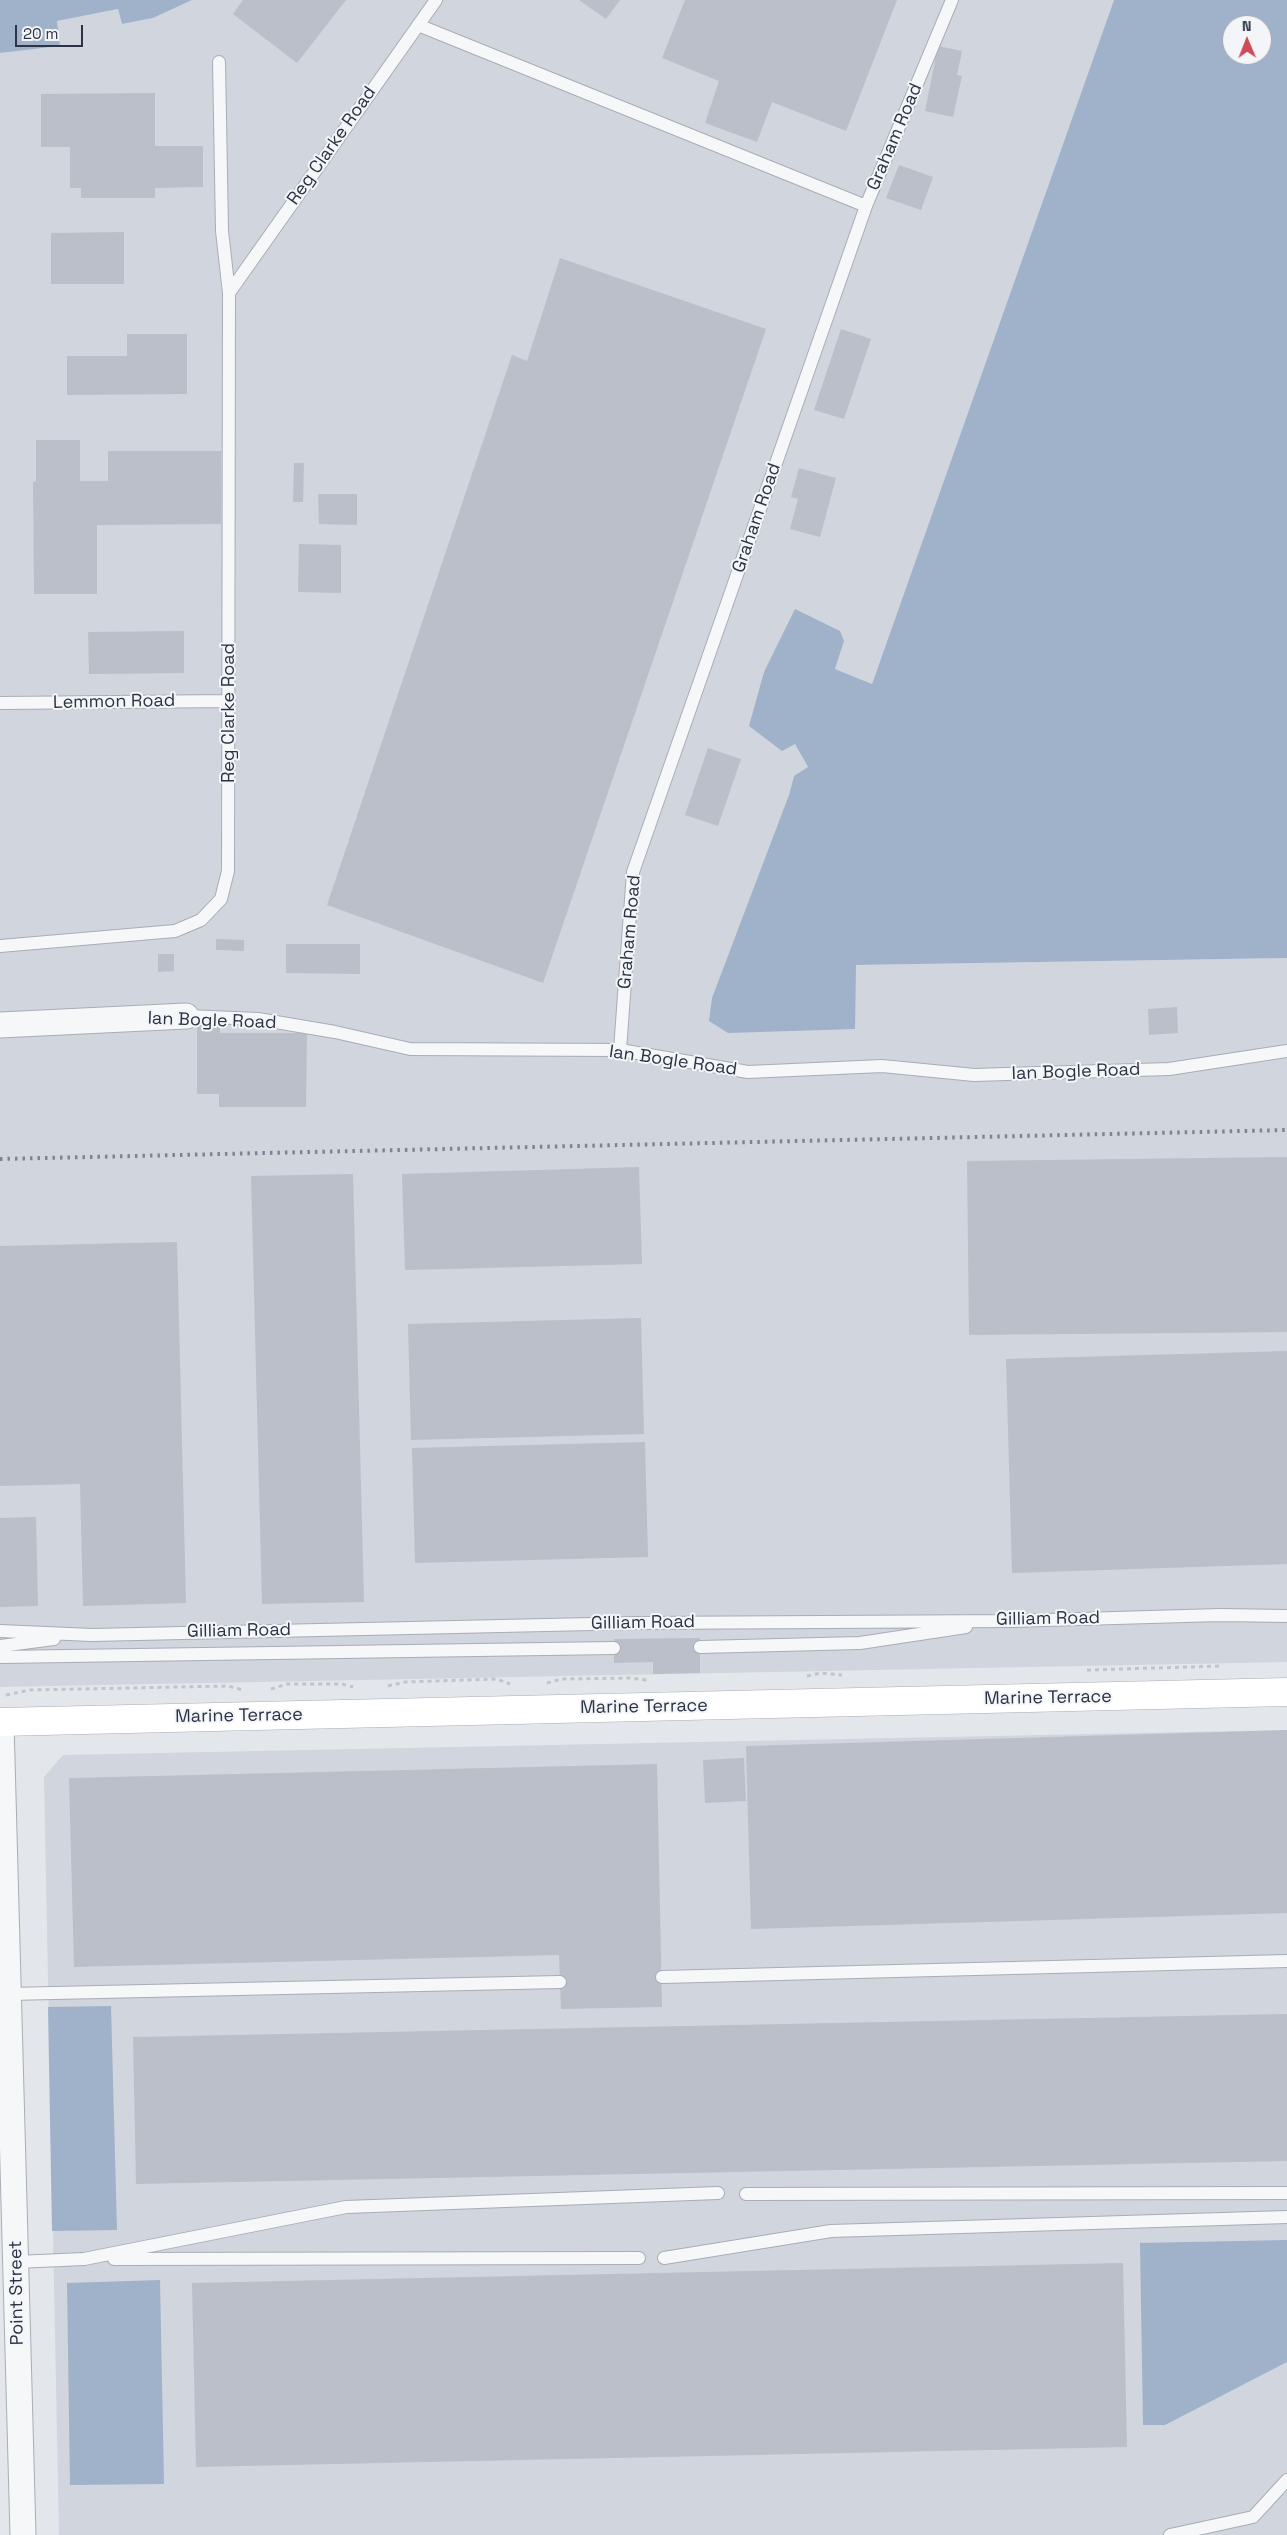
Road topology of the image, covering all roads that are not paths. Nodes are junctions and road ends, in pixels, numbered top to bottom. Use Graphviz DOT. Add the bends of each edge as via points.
graph roads {
  1 [pos="436,0"];
  2 [pos="952,0"];
  3 [pos="418,24"];
  4 [pos="219,62"];
  5 [pos="866,206"];
  6 [pos="229,293"];
  7 [pos="229,701"];
  8 [pos="0,703"];
  9 [pos="0,946"];
  10 [pos="186,1016"];
  11 [pos="0,1025"];
  12 [pos="620,1050"];
  13 [pos="1287,1051"];
  14 [pos="1287,1616"];
  15 [pos="1011,1620"];
  16 [pos="0,1631"];
  17 [pos="92,1635"];
  18 [pos="0,1646"];
  19 [pos="700,1647"];
  20 [pos="614,1648"];
  21 [pos="0,1657"];
  22 [pos="1287,1692"];
  23 [pos="1,1722"];
  24 [pos="1287,1961"];
  25 [pos="662,1977"];
  26 [pos="560,1982"];
  27 [pos="8,1994"];
  28 [pos="718,2193"];
  29 [pos="1287,2193"];
  30 [pos="746,2194"];
  31 [pos="1287,2217"];
  32 [pos="639,2258"];
  33 [pos="664,2258"];
  34 [pos="84,2259"];
  35 [pos="16,2262"];
  36 [pos="1287,2480"];
  37 [pos="23,2535"];
  38 [pos="1170,2535"];
  1 -- 3 [label="lane, Reg Clarke Road"];
  2 -- 5 [label="lane, Graham Road"];
  3 -- 5 [label="lane"];
  3 -- 6 [label="lane, Reg Clarke Road"];
  4 -- 6 [label="lane, Reg Clarke Road" via="222,231"];
  5 -- 12 [label="lane, Graham Road" via="633,872"];
  6 -- 7 [label="lane, Reg Clarke Road"];
  7 -- 8 [label="lane, Lemmon Road"];
  7 -- 9 [label="lane, Reg Clarke Road" via="228,871 221,899 201,920 176,931"];
  10 -- 11 [label="street, Ian Bogle Road"];
  10 -- 12 [label="lane, Ian Bogle Road" via="258,1019 410,1049"];
  12 -- 13 [label="lane, Ian Bogle Road" via="748,1072 882,1066 974,1075 1169,1070"];
  14 -- 15 [label="lane, Gilliam Road"];
  15 -- 17 [label="lane, Gilliam Road" via="637,1622"];
  15 -- 19 [label="lane" via="860,1643"];
  16 -- 17 [label="lane, Gilliam Road"];
  17 -- 18 [label="lane"];
  20 -- 21 [label="lane"];
  22 -- 23 [label="main road, Marine Terrace"];
  23 -- 27 [label="street, Point Street"];
  24 -- 25 [label="lane"];
  26 -- 27 [label="lane"];
  27 -- 35 [label="street, Point Street"];
  28 -- 34 [label="lane" via="346,2207"];
  29 -- 30 [label="lane"];
  31 -- 33 [label="lane" via="832,2231"];
  32 -- 34 [label="lane"];
  34 -- 35 [label="lane"];
  35 -- 37 [label="street, Point Street"];
  36 -- 38 [label="lane" via="1253,2516"];
}
